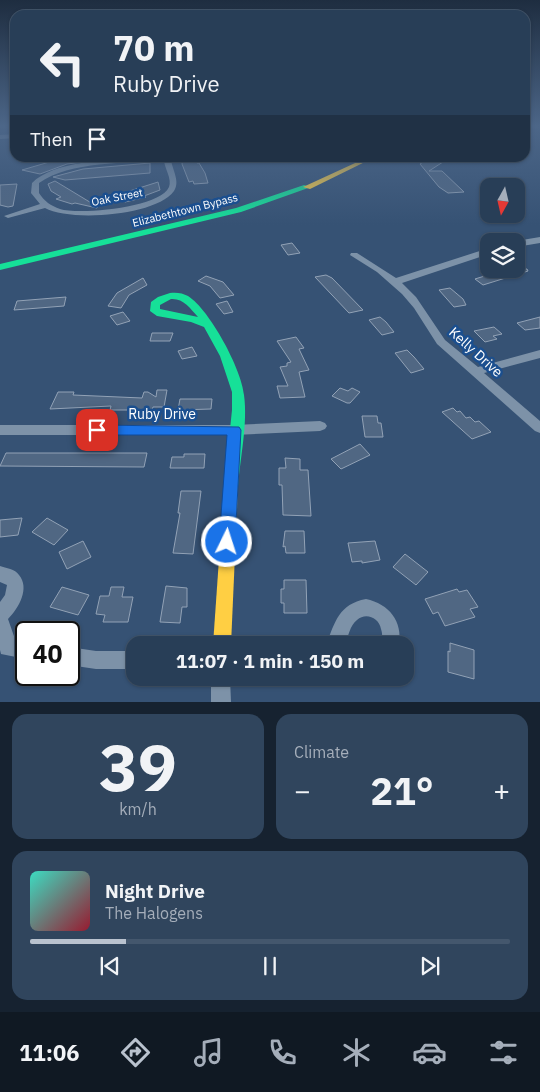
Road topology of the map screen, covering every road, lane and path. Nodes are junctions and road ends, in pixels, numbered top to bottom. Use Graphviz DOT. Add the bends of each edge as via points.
graph roads {
  1 [pos="127,162"];
  2 [pos="167,162"];
  3 [pos="354,162"];
  4 [pos="46,205"];
  5 [pos="8,216"];
  6 [pos="540,240"];
  7 [pos="525,242"];
  8 [pos="480,254"];
  9 [pos="354,255"];
  10 [pos="0,258"];
  11 [pos="0,267"];
  12 [pos="394,282"];
  13 [pos="205,324"];
  14 [pos="540,354"];
  15 [pos="475,372"];
  16 [pos="320,426"];
  17 [pos="540,428"];
  18 [pos="0,430"];
  19 [pos="234,430"];
  20 [pos="0,574"];
  21 [pos="0,614"];
  22 [pos="0,621"];
  23 [pos="223,636"];
  24 [pos="339,636"];
  25 [pos="393,636"];
  26 [pos="11,651"];
  27 [pos="80,658"];
  28 [pos="126,660"];
  29 [pos="221,686"];
  30 [pos="221,702"];
  1 -- 4 [label="street, Oak Street" via="75,167 48,174 33,186 35,194"];
  2 -- 4 [label="street, Oak Street" via="173,187 153,201 112,212 88,214 63,212"];
  3 -- 10 [label="main road, Elizabethtown Bypass" via="193,215"];
  3 -- 11 [label="main road, Elizabethtown Bypass" via="296,192 238,210"];
  4 -- 5 [label="street"];
  6 -- 7 [label="street"];
  8 -- 12 [label="street"];
  9 -- 12 [label="street, Kelly Drive"];
  12 -- 15 [label="street, Kelly Drive" via="414,301 442,342"];
  13 -- 19 [label="main road" via="236,379 239,398"];
  14 -- 15 [label="street"];
  15 -- 17 [label="street, Kelly Drive"];
  16 -- 19 [label="street, Ruby Drive"];
  18 -- 19 [label="street, Ruby Drive"];
  19 -- 23 [label="main road"];
  20 -- 21 [label="street" via="10,577 16,590 9,606"];
  22 -- 26 [label="street"];
  24 -- 25 [label="street" via="349,615 366,607 377,610 389,622"];
  27 -- 28 [label="street"];
  29 -- 30 [label="street"];
}
